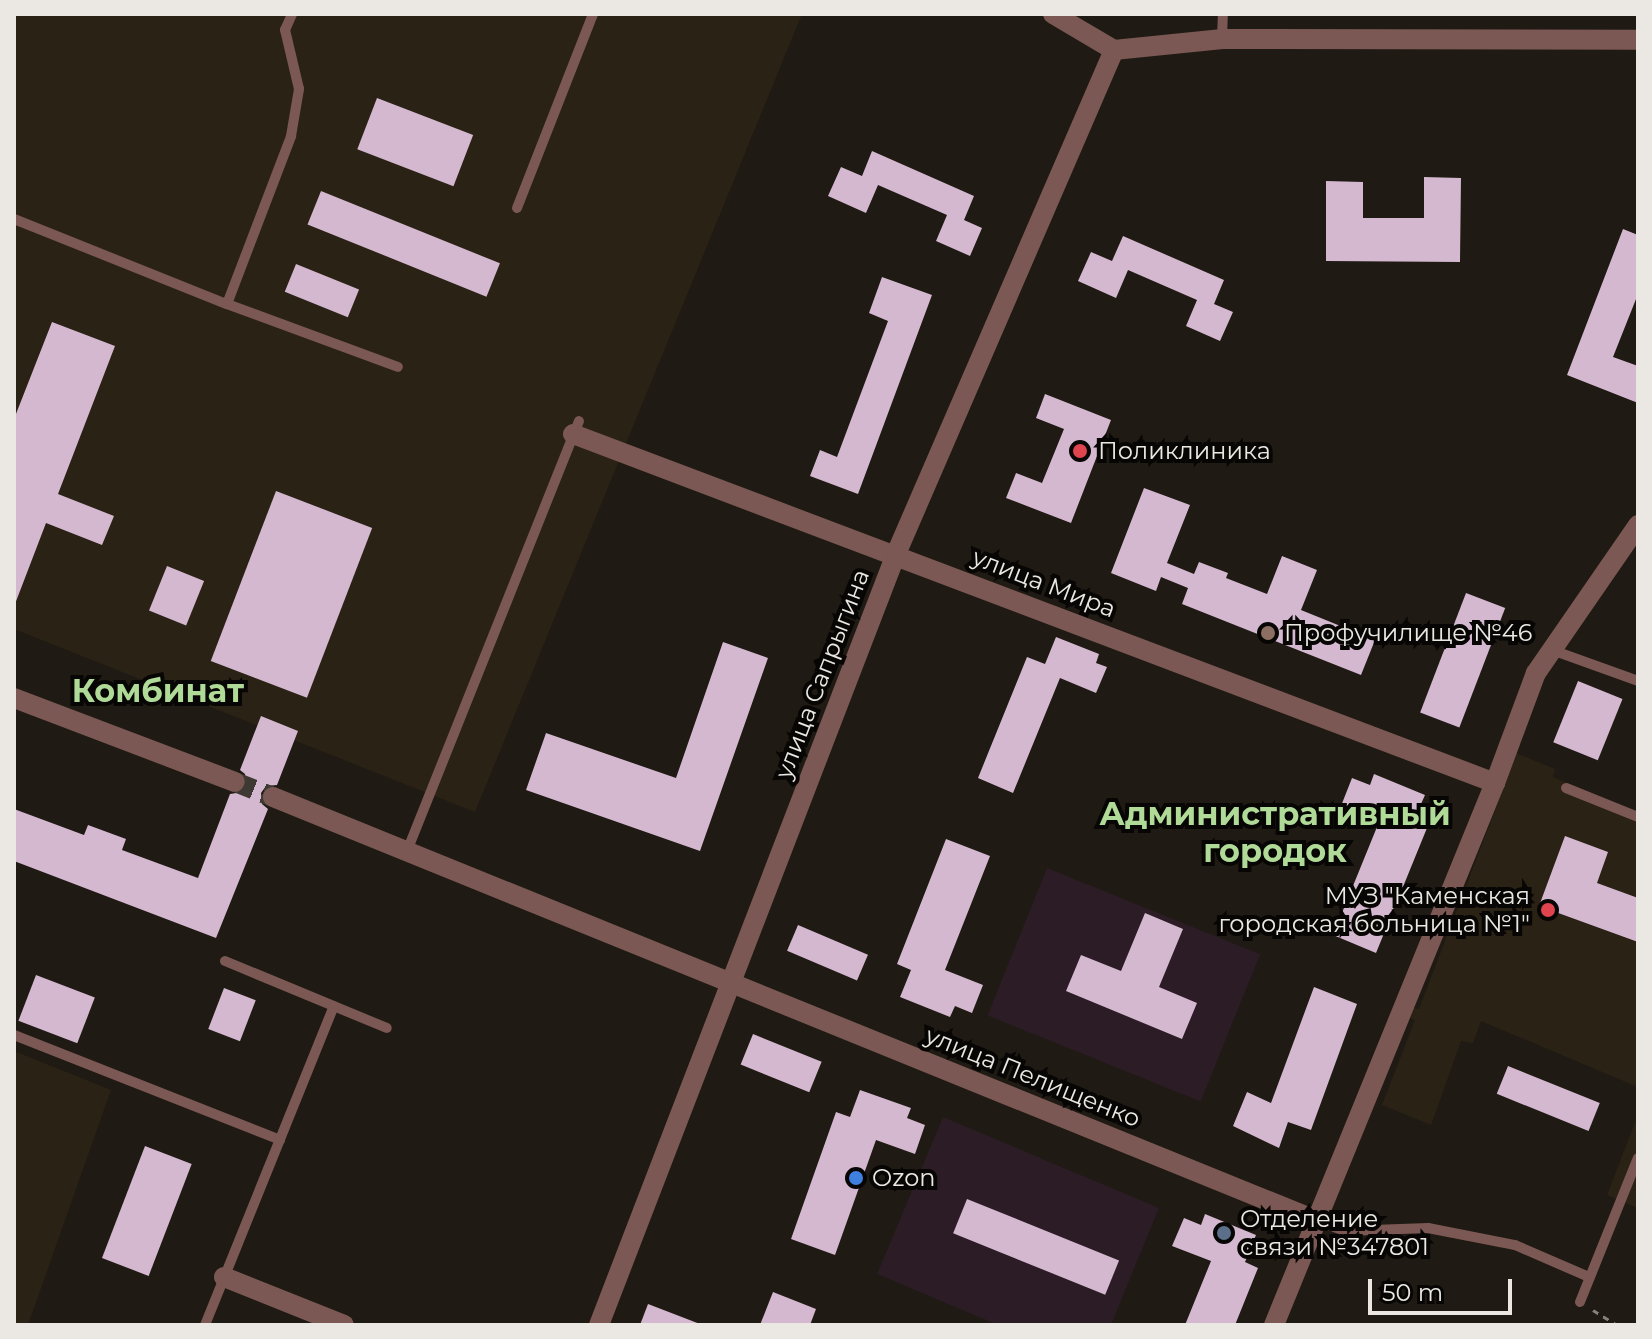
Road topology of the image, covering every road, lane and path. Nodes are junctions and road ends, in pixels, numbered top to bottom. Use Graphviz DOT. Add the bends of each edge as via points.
graph roads {
  1 [pos="292,14"];
  2 [pos="593,14"];
  3 [pos="1053,14"];
  4 [pos="1223,14"];
  5 [pos="1222,39"];
  6 [pos="1638,40"];
  7 [pos="1114,50"];
  8 [pos="517,208"];
  9 [pos="14,219"];
  10 [pos="227,304"];
  11 [pos="398,367"];
  12 [pos="576,428"];
  13 [pos="1638,525"];
  14 [pos="896,554"];
  15 [pos="1552,650"];
  16 [pos="1638,681"];
  17 [pos="14,698"];
  18 [pos="235,782"];
  19 [pos="1495,783"];
  20 [pos="1566,788"];
  21 [pos="273,797"];
  22 [pos="1638,817"];
  23 [pos="407,851"];
  24 [pos="225,961"];
  25 [pos="731,983"];
  26 [pos="334,1006"];
  27 [pos="387,1028"];
  28 [pos="14,1035"];
  29 [pos="280,1140"];
  30 [pos="1638,1158"];
  31 [pos="1315,1220"];
  32 [pos="224,1277"];
  33 [pos="1589,1277"];
  34 [pos="1580,1302"];
  35 [pos="205,1325"];
  36 [pos="344,1325"];
  37 [pos="599,1325"];
  38 [pos="1274,1325"];
  39 [pos="1617,1325"];
  1 -- 10 [label="lane" via="285,30 299,89 291,136"];
  2 -- 8 [label="lane"];
  3 -- 7 [label="street"];
  4 -- 5 [label="lane"];
  5 -- 6 [label="street"];
  5 -- 7 [label="street"];
  7 -- 14 [label="street, улица Сапрыгина"];
  9 -- 10 [label="lane"];
  10 -- 11 [label="lane"];
  12 -- 14 [label="street, улица Мира"];
  12 -- 23 [label="lane"];
  13 -- 15 [label="street"];
  14 -- 19 [label="street, улица Мира"];
  14 -- 25 [label="street, улица Сапрыгина"];
  15 -- 16 [label="lane"];
  15 -- 19 [label="street" via="1536,673"];
  17 -- 18 [label="street"];
  19 -- 31 [label="street"];
  20 -- 22 [label="lane"];
  21 -- 23 [label="street, улица Пелищенко"];
  23 -- 25 [label="street, улица Пелищенко"];
  24 -- 26 [label="lane"];
  25 -- 31 [label="street, улица Пелищенко"];
  25 -- 37 [label="street, улица Сапрыгина"];
  26 -- 27 [label="lane"];
  26 -- 29 [label="lane"];
  28 -- 29 [label="lane"];
  29 -- 32 [label="lane"];
  30 -- 33 [label="lane"];
  31 -- 33 [label="lane" via="1345,1231 1428,1228 1515,1245"];
  31 -- 38 [label="street"];
  32 -- 35 [label="lane"];
  32 -- 36 [label="street"];
  33 -- 34 [label="lane"];
  34 -- 39 [label="path"];
}
